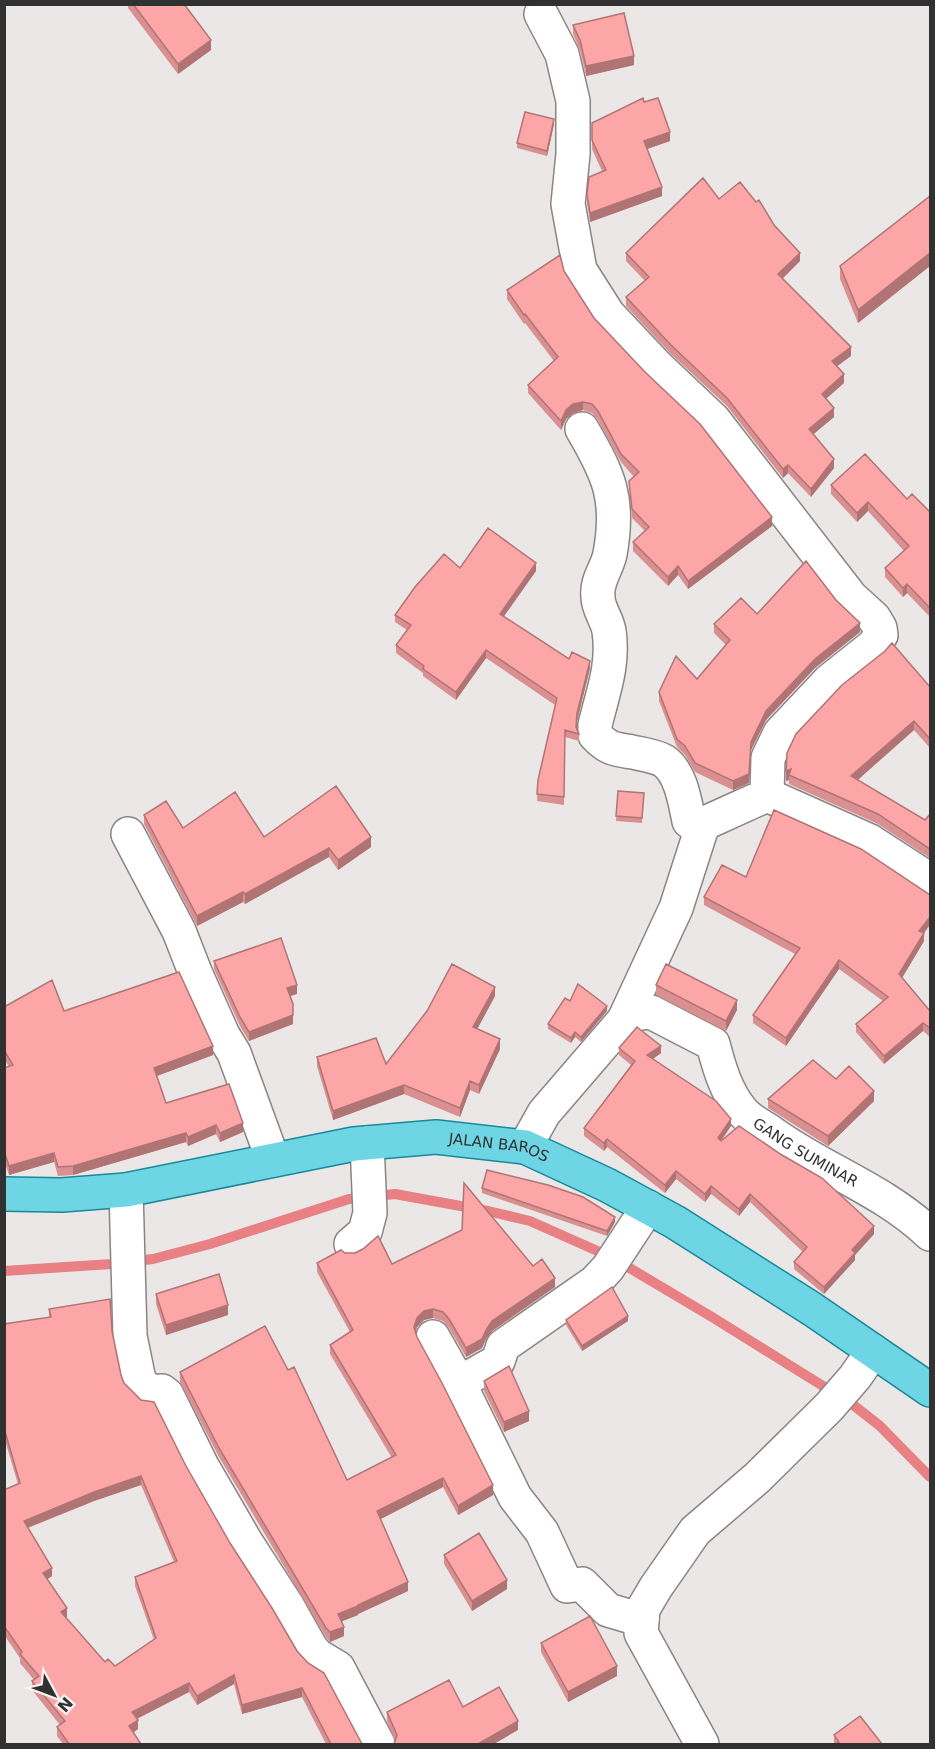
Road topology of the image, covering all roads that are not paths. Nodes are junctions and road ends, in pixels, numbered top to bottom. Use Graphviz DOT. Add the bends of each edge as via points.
graph roads {
  1 [pos="541,15"];
  2 [pos="582,429"];
  3 [pos="767,795"];
  4 [pos="703,824"];
  5 [pos="128,834"];
  6 [pos="930,880"];
  7 [pos="624,1020"];
  8 [pos="525,1147"];
  9 [pos="368,1158"];
  10 [pos="273,1160"];
  11 [pos="126,1190"];
  12 [pos="4,1194"];
  13 [pos="648,1207"];
  14 [pos="930,1234"];
  15 [pos="351,1244"];
  16 [pos="433,1337"];
  17 [pos="864,1364"];
  18 [pos="459,1383"];
  19 [pos="930,1390"];
  20 [pos="642,1620"];
  21 [pos="378,1744"];
  22 [pos="702,1744"];
  1 -- 3 [label="street" via="562,54 573,101 568,204 580,270 608,314 714,420 844,589 880,628 881,635 873,646 829,681 780,733 768,758"];
  2 -- 4 [label="street" via="611,486 615,513 609,556 598,581 597,599 608,624 611,663 595,735 607,747 663,760 675,775 689,821"];
  3 -- 4 [label="street"];
  3 -- 6 [label="street" via="870,841"];
  4 -- 7 [label="street" via="676,908"];
  5 -- 10 [label="street" via="179,931 234,1053"];
  7 -- 8 [label="street" via="544,1113"];
  7 -- 14 [label="street, GANG SUMINAR" via="651,1012 712,1044 723,1080 742,1112 794,1149 879,1194"];
  8 -- 9 [label="main road, JALAN BAROS" via="436,1137"];
  8 -- 13 [label="main road, JALAN BAROS"];
  9 -- 10 [label="main road, JALAN BAROS"];
  9 -- 15 [label="street" via="370,1213 365,1232"];
  10 -- 11 [label="main road, JALAN BAROS"];
  11 -- 12 [label="main road, JALAN BAROS" via="62,1196"];
  11 -- 21 [label="street" via="130,1336 139,1380 149,1392 162,1391 167,1395 202,1466 310,1648 338,1668 346,1679"];
  13 -- 17 [label="main road, JALAN BAROS" via="812,1309"];
  13 -- 18 [label="street" via="595,1282 503,1346 498,1361"];
  16 -- 18 [label="street"];
  17 -- 19 [label="main road, JALAN BAROS"];
  17 -- 20 [label="street" via="829,1407 757,1478 695,1531 656,1587 643,1609"];
  18 -- 20 [label="street" via="515,1497 542,1532 567,1586 582,1584 608,1610"];
  20 -- 22 [label="street" via="641,1633"];
}
